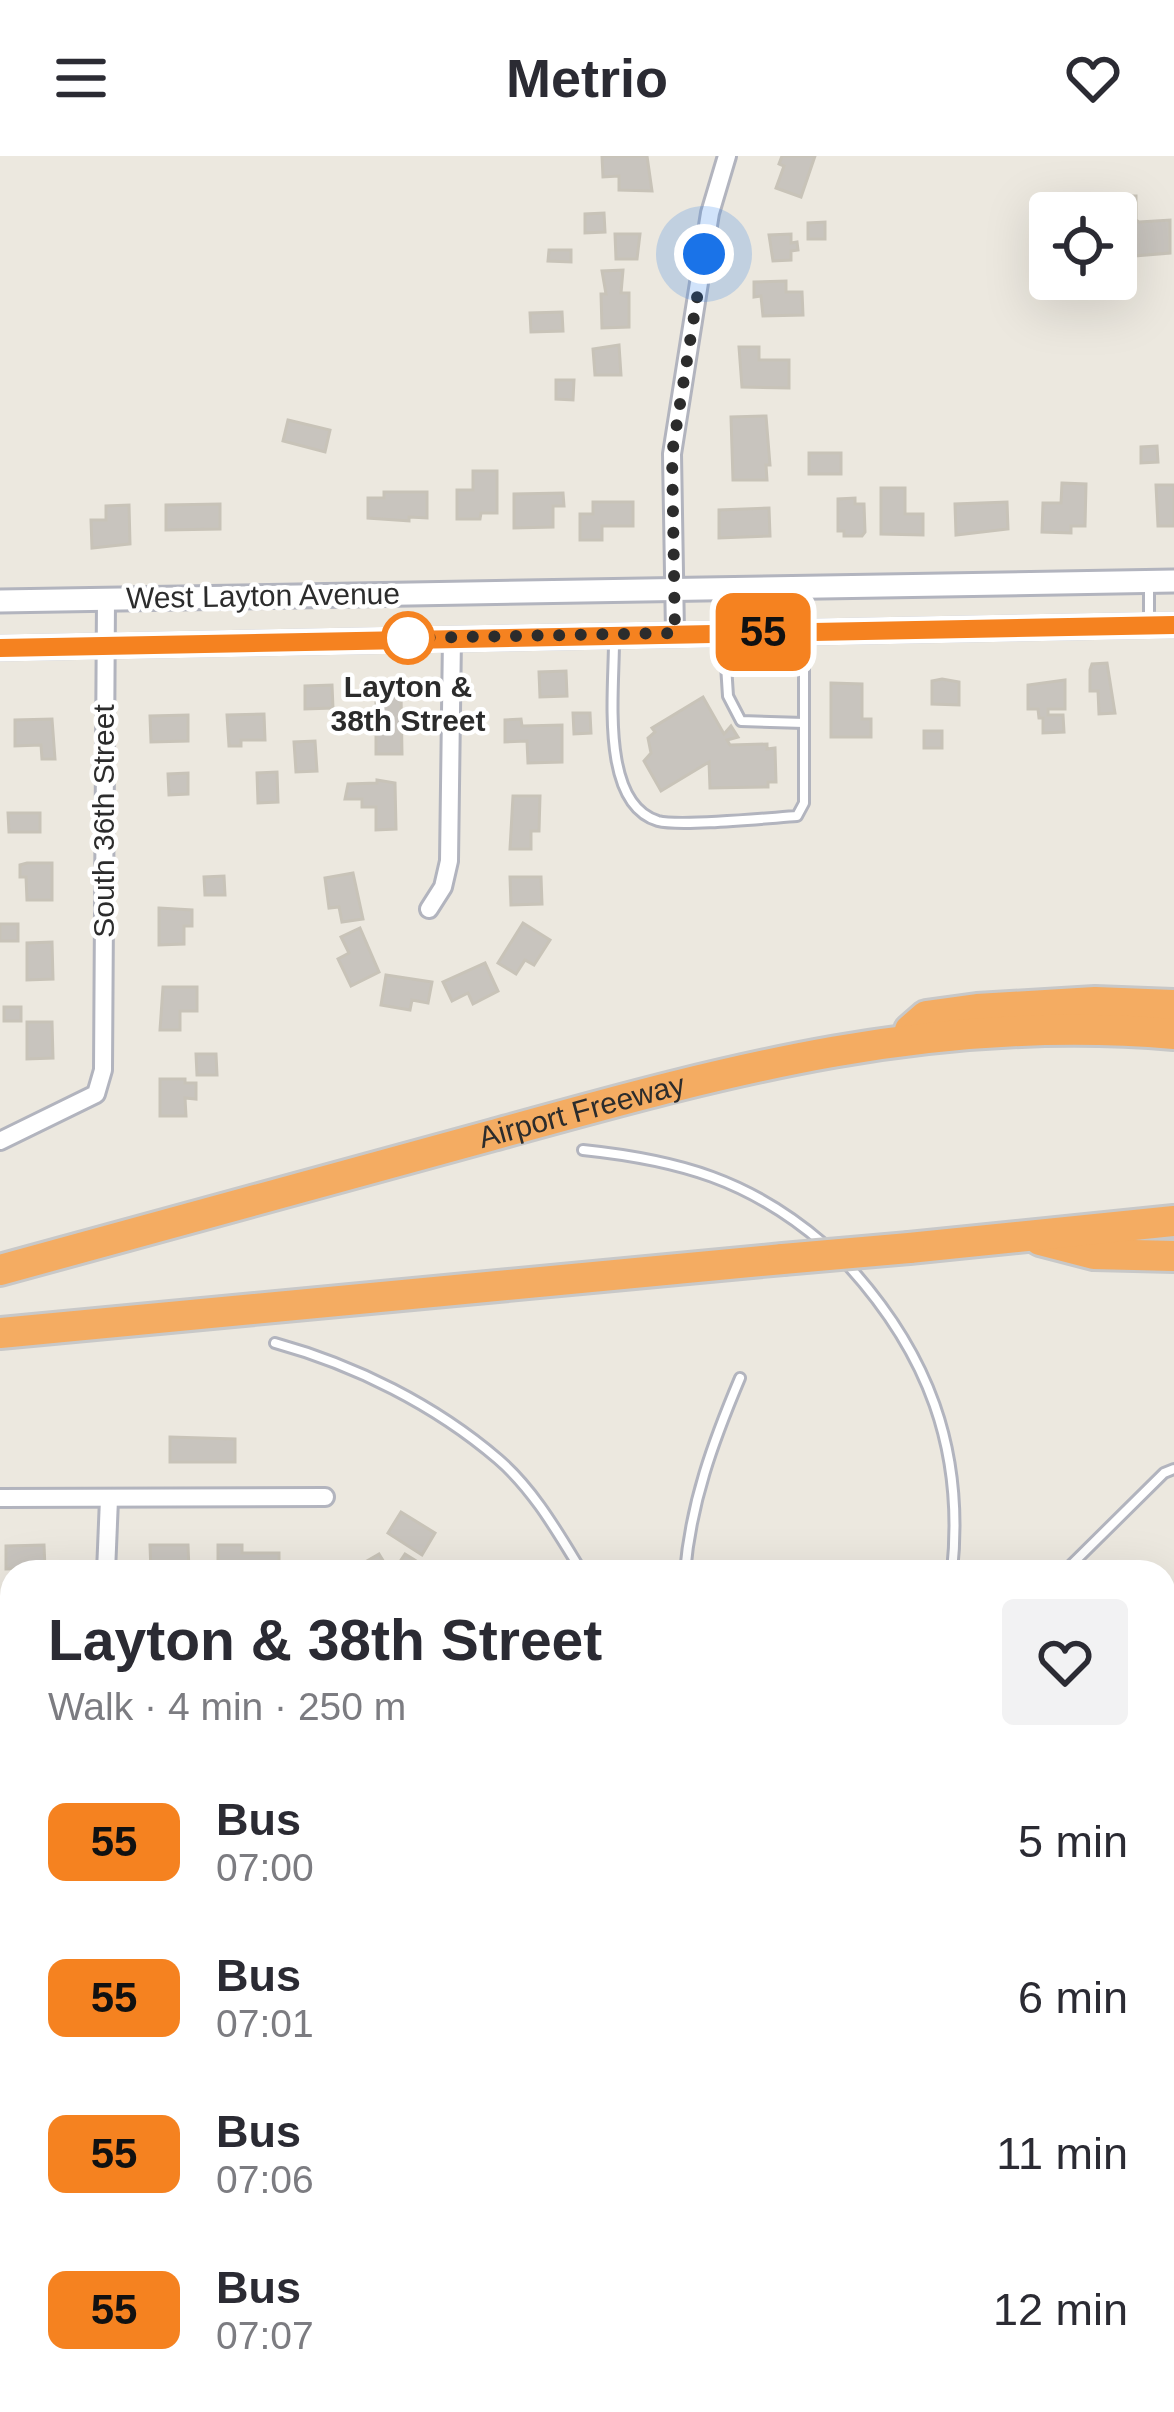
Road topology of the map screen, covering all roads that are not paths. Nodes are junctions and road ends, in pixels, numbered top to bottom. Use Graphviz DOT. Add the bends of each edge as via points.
graph roads {
  1 [pos="727,156"];
  2 [pos="1174,580"];
  3 [pos="1149,581"];
  4 [pos="674,589"];
  5 [pos="106,600"];
  6 [pos="0,601"];
  7 [pos="1149,625"];
  8 [pos="1174,625"];
  9 [pos="804,631"];
  10 [pos="675,633"];
  11 [pos="723,633"];
  12 [pos="614,634"];
  13 [pos="452,637"];
  14 [pos="104,647"];
  15 [pos="0,648"];
  16 [pos="804,723"];
  17 [pos="430,909"];
  18 [pos="1174,1005"];
  19 [pos="1174,1034"];
  20 [pos="901,1038"];
  21 [pos="0,1141"];
  22 [pos="584,1150"];
  23 [pos="1174,1221"];
  24 [pos="1016,1234"];
  25 [pos="1174,1256"];
  26 [pos="0,1270"];
  27 [pos="0,1334"];
  28 [pos="274,1343"];
  29 [pos="740,1378"];
  30 [pos="1174,1469"];
  31 [pos="325,1497"];
  32 [pos="0,1498"];
  33 [pos="109,1499"];
  34 [pos="106,1560"];
  35 [pos="575,1560"];
  36 [pos="687,1560"];
  37 [pos="953,1560"];
  38 [pos="1076,1560"];
  1 -- 4 [label="street" via="710,213 672,454"];
  2 -- 3 [label="main road, West Layton Avenue"];
  3 -- 4 [label="main road, West Layton Avenue"];
  3 -- 7 [label="lane"];
  4 -- 5 [label="main road, West Layton Avenue"];
  4 -- 10 [label="street"];
  5 -- 6 [label="main road, West Layton Avenue"];
  5 -- 14 [label="street, South 36th Street"];
  7 -- 8 [label="main road, West Layton Avenue"];
  7 -- 9 [label="main road, West Layton Avenue"];
  9 -- 11 [label="main road, West Layton Avenue"];
  9 -- 16 [label="lane"];
  10 -- 11 [label="main road, West Layton Avenue"];
  10 -- 12 [label="main road, West Layton Avenue"];
  11 -- 16 [label="lane" via="728,696 741,722"];
  12 -- 13 [label="main road, West Layton Avenue"];
  12 -- 16 [label="lane" via="615,766 635,809 660,822 796,816 804,803"];
  13 -- 14 [label="main road, West Layton Avenue"];
  13 -- 17 [label="street" via="449,861"];
  14 -- 15 [label="main road, West Layton Avenue"];
  14 -- 21 [label="street, South 36th Street" via="103,1070 95,1094"];
  18 -- 20 [label="highway" via="977,1009 926,1016"];
  19 -- 20 [label="highway, Airport Freeway" via="1055,1029"];
  20 -- 26 [label="highway, Airport Freeway" via="691,1080"];
  22 -- 37 [label="lane" via="678,1163 753,1194 796,1220 882,1303 943,1423"];
  23 -- 24 [label="highway"];
  24 -- 25 [label="highway" via="1094,1254"];
  24 -- 27 [label="highway, bridge"];
  28 -- 35 [label="lane" via="373,1380 500,1461"];
  29 -- 36 [label="lane" via="694,1501"];
  30 -- 38 [label="lane"];
  31 -- 33 [label="street"];
  32 -- 33 [label="street"];
  33 -- 34 [label="street"];
}
